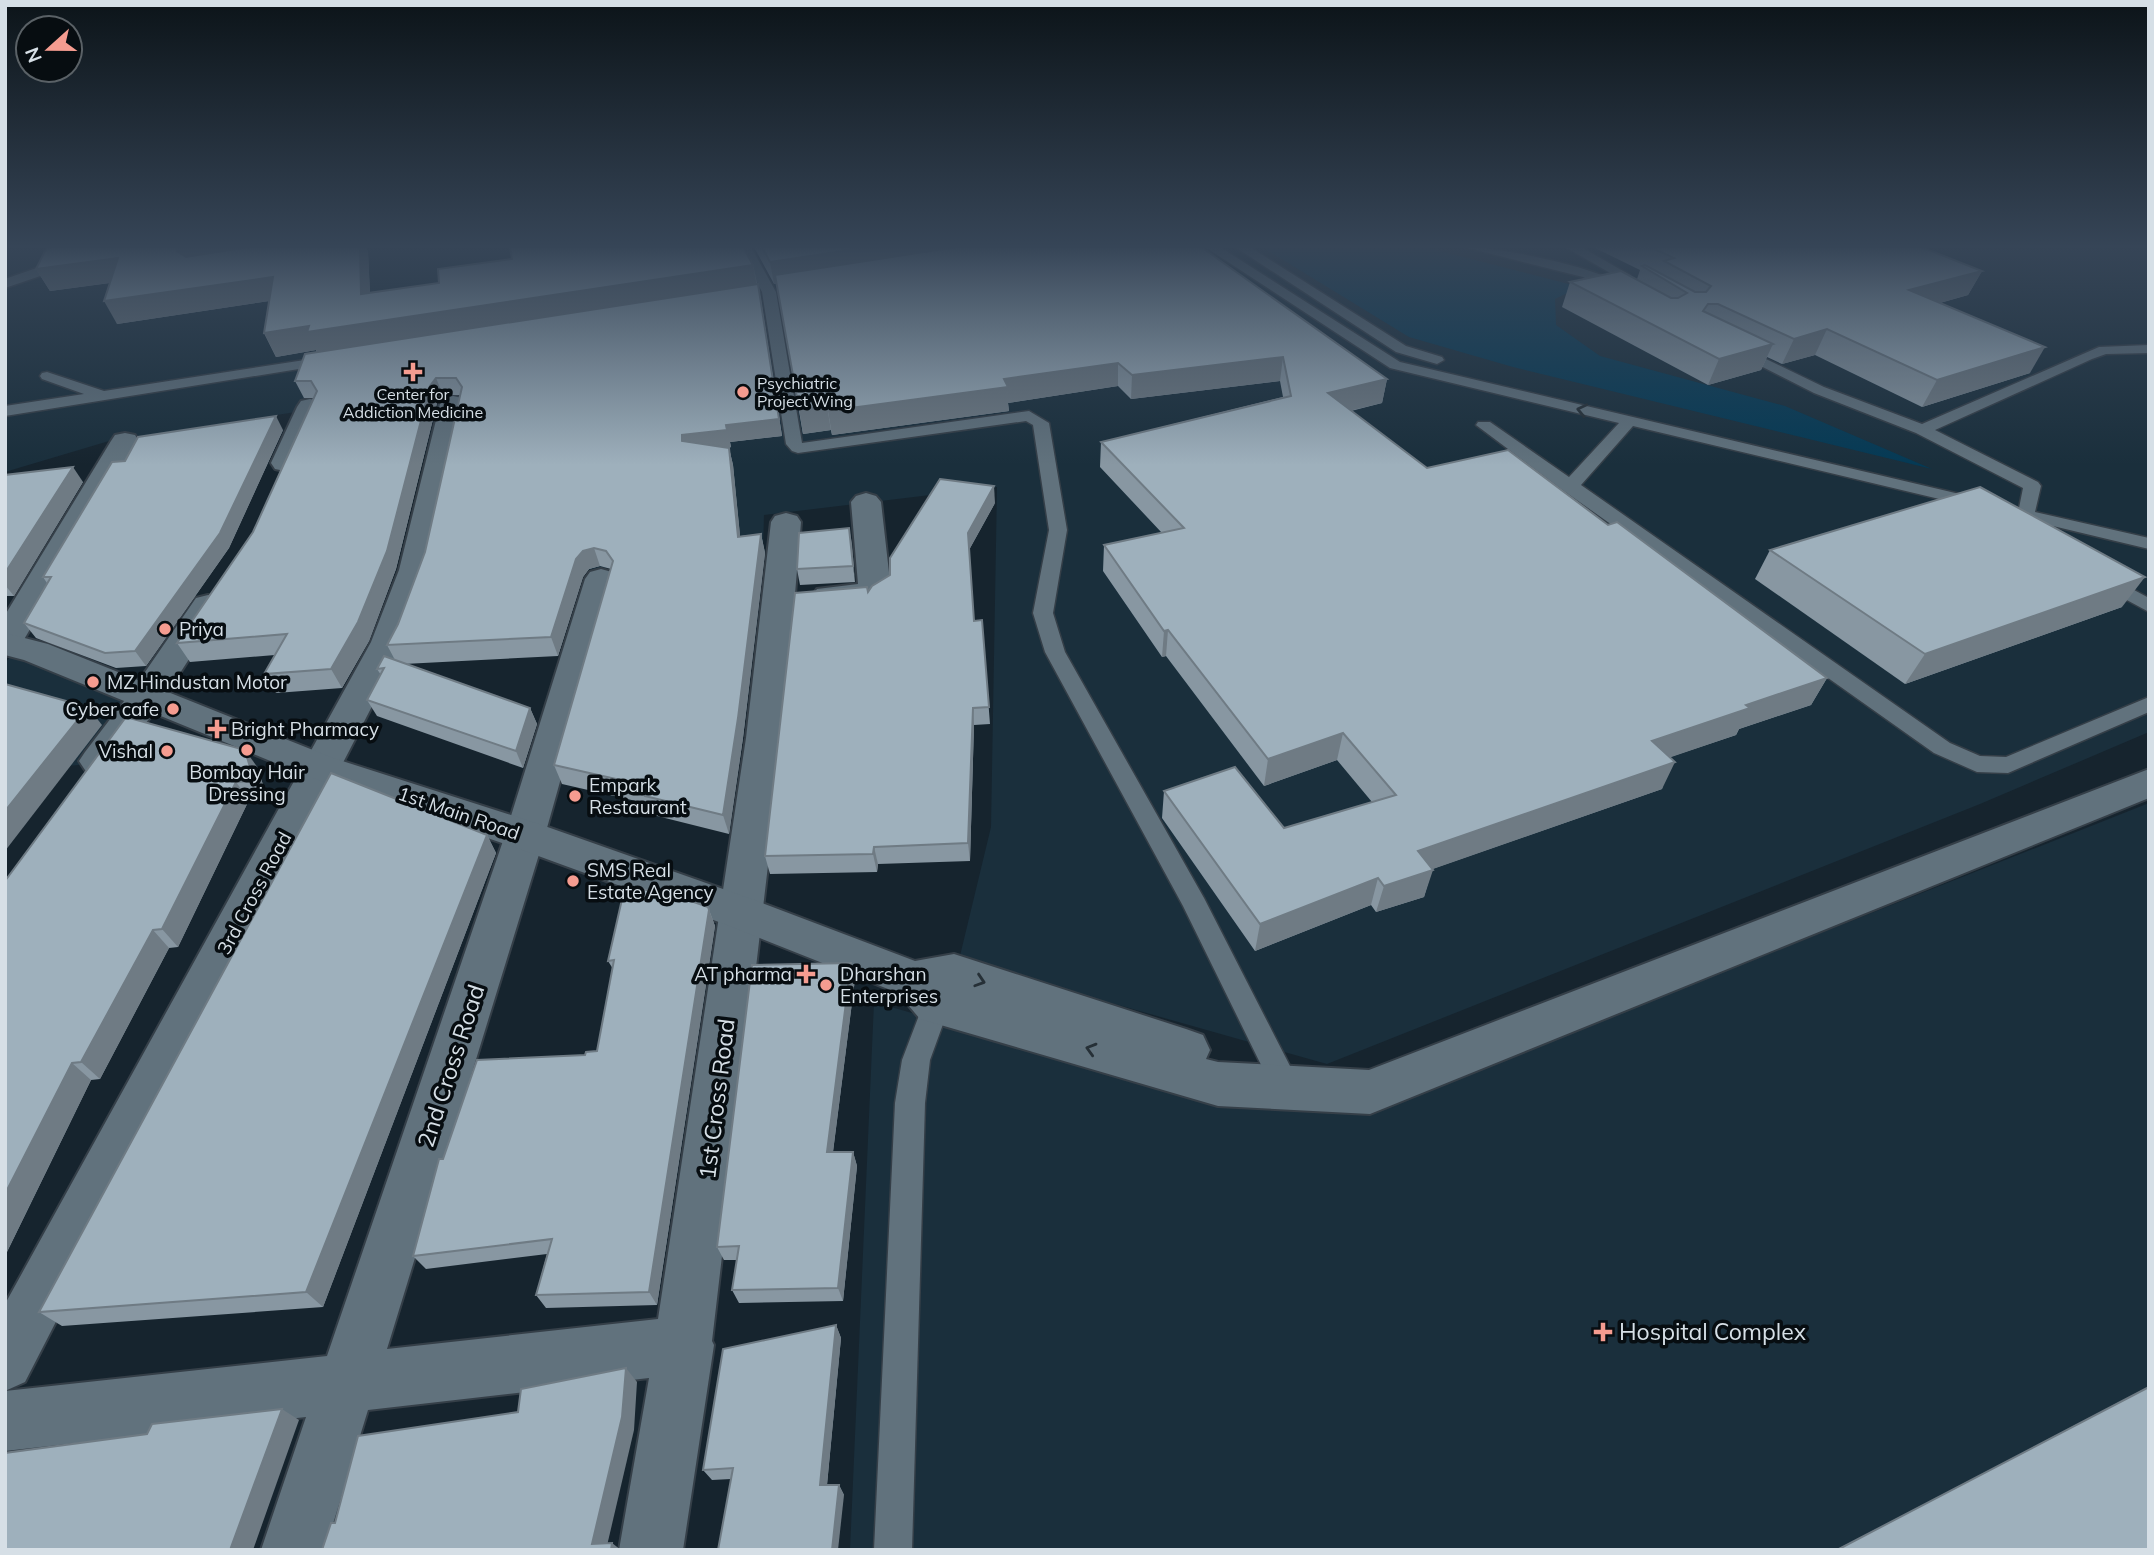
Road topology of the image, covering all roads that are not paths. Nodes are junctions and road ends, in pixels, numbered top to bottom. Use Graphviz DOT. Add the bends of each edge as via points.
graph roads {
  1 [pos="774,320"];
  2 [pos="1323,320"];
  3 [pos="1356,320"];
  4 [pos="2149,349"];
  5 [pos="346,358"];
  6 [pos="47,376"];
  7 [pos="101,396"];
  8 [pos="453,404"];
  9 [pos="310,407"];
  10 [pos="5,411"];
  11 [pos="1629,421"];
  12 [pos="1938,422"];
  13 [pos="1484,425"];
  14 [pos="1922,430"];
  15 [pos="125,440"];
  16 [pos="1570,487"];
  17 [pos="270,496"];
  18 [pos="1964,500"];
  19 [pos="866,502"];
  20 [pos="2025,518"];
  21 [pos="786,522"];
  22 [pos="2149,534"];
  23 [pos="2149,544"];
  24 [pos="2091,573"];
  25 [pos="601,579"];
  26 [pos="223,583"];
  27 [pos="781,599"];
  28 [pos="2149,606"];
  29 [pos="5,643"];
  30 [pos="147,696"];
  31 [pos="2149,704"];
  32 [pos="2149,761"];
  33 [pos="320,767"];
  34 [pos="2149,783"];
  35 [pos="80,786"];
  36 [pos="525,835"];
  37 [pos="741,913"];
  38 [pos="925,992"];
  39 [pos="1276,1066"];
  40 [pos="685,1345"];
  41 [pos="5,1362"];
  42 [pos="348,1382"];
  43 [pos="5,1421"];
  44 [pos="293,1550"];
  45 [pos="651,1550"];
  46 [pos="893,1550"];
  1 -- 39 [label="lane" via="798,448 1029,416 1041,423 1058,530 1043,613 1055,652 1188,893"];
  11 -- 2 [label="lane, one-way" via="1395,366"];
  3 -- 20 [label="lane" via="1407,352"];
  4 -- 12 [label="lane" via="2104,350"];
  5 -- 7 [label="lane"];
  6 -- 7 [label="lane"];
  7 -- 10 [label="lane"];
  8 -- 33 [label="street, 3rd Cross Road" via="415,570 388,642"];
  9 -- 17 [label="street"];
  11 -- 16 [label="lane"];
  11 -- 18 [label="lane"];
  12 -- 14 [label="lane"];
  12 -- 14 [label="lane" via="1732,341 1819,390"];
  13 -- 16 [label="lane"];
  14 -- 20 [label="lane" via="2032,486"];
  15 -- 29 [label="street"];
  16 -- 31 [label="lane" via="1942,748 1977,764 2008,765"];
  18 -- 20 [label="lane"];
  19 -- 27 [label="street" via="875,590"];
  20 -- 22 [label="lane"];
  20 -- 23 [label="lane"];
  21 -- 27 [label="street, 1st Cross Road"];
  24 -- 28 [label="lane"];
  25 -- 36 [label="street, 2nd Cross Road"];
  26 -- 30 [label="street"];
  27 -- 37 [label="street, 1st Cross Road"];
  29 -- 30 [label="street, 1st Main Road"];
  30 -- 33 [label="street, 1st Main Road"];
  30 -- 35 [label="street"];
  32 -- 39 [label="street" via="1361,1068"];
  33 -- 36 [label="street, 1st Main Road"];
  33 -- 41 [label="street, 3rd Cross Road"];
  34 -- 38 [label="street, 1st Main Road, one-way" via="1370,1092 1217,1084"];
  36 -- 37 [label="street, 1st Main Road"];
  36 -- 42 [label="street, 2nd Cross Road"];
  37 -- 38 [label="street, 1st Main Road"];
  37 -- 40 [label="street, 1st Cross Road"];
  38 -- 39 [label="street, one-way" via="954,973 1221,1062"];
  38 -- 46 [label="lane" via="910,1103"];
  40 -- 42 [label="street"];
  40 -- 45 [label="street, 1st Cross Road"];
  42 -- 43 [label="street"];
  42 -- 44 [label="street, 2nd Cross Road"];
}
